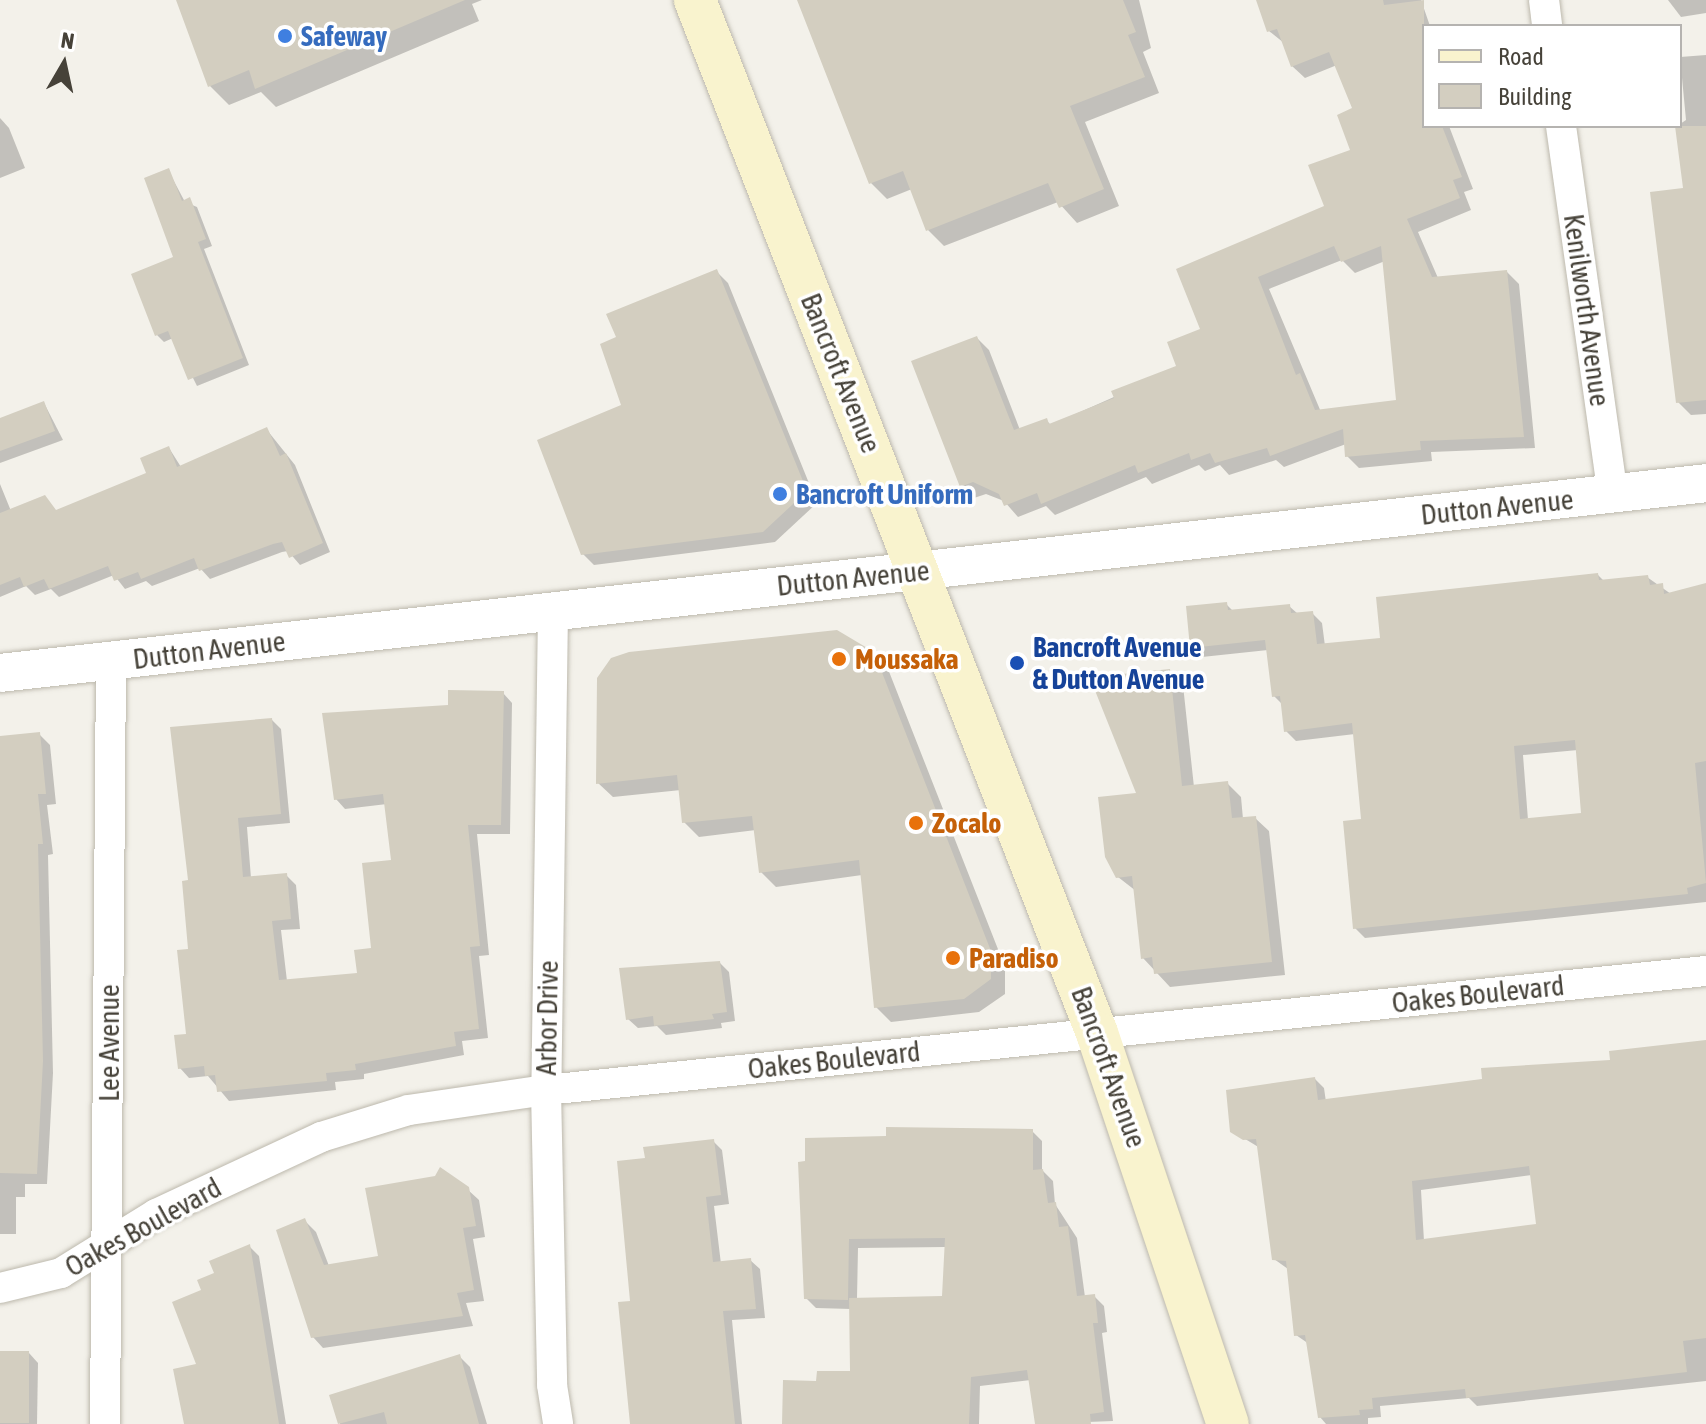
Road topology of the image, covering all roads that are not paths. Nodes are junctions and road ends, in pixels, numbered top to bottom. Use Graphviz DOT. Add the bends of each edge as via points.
graph roads {
  1 [pos="695,0"];
  2 [pos="1544,0"];
  3 [pos="1547,24"];
  4 [pos="1561,128"];
  5 [pos="1706,483"];
  6 [pos="1613,494"];
  7 [pos="919,570"];
  8 [pos="553,611"];
  9 [pos="111,661"];
  10 [pos="0,673"];
  11 [pos="1706,971"];
  12 [pos="1097,1033"];
  13 [pos="546,1090"];
  14 [pos="108,1248"];
  15 [pos="0,1288"];
  16 [pos="105,1424"];
  17 [pos="558,1424"];
  18 [pos="1228,1424"];
  1 -- 7 [label="main road, Bancroft Avenue"];
  2 -- 3 [label="street"];
  4 -- 6 [label="street, Kenilworth Avenue"];
  5 -- 6 [label="street, Dutton Avenue"];
  6 -- 7 [label="street, Dutton Avenue"];
  7 -- 8 [label="street, Dutton Avenue"];
  7 -- 12 [label="main road, Bancroft Avenue"];
  8 -- 9 [label="street, Dutton Avenue"];
  8 -- 13 [label="street, Arbor Drive"];
  9 -- 10 [label="street, Dutton Avenue"];
  9 -- 14 [label="street, Lee Avenue"];
  11 -- 12 [label="street, Oakes Boulevard"];
  12 -- 13 [label="street, Oakes Boulevard"];
  12 -- 18 [label="main road, Bancroft Avenue"];
  13 -- 14 [label="street, Oakes Boulevard" via="409,1110 321,1137 156,1214"];
  13 -- 17 [label="street, Arbor Drive" via="552,1385"];
  14 -- 15 [label="street, Oakes Boulevard" via="61,1273"];
  14 -- 16 [label="street, Lee Avenue"];
}
